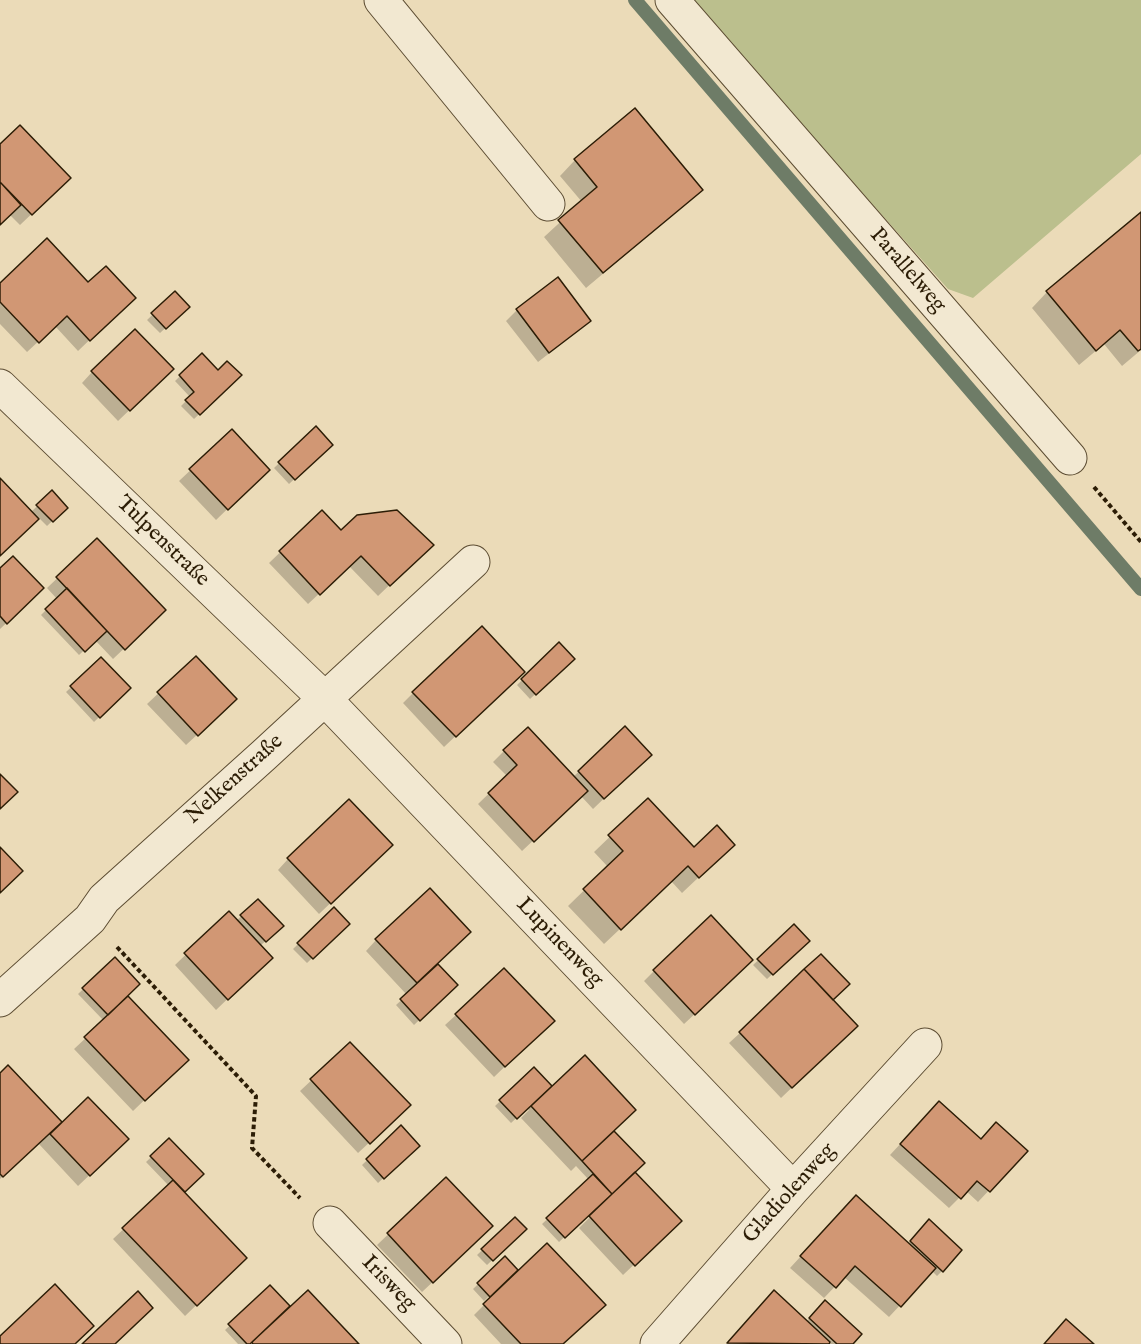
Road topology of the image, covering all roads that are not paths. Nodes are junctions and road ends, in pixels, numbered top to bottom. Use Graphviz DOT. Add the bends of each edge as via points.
graph roads {
  1 [pos="381,0"];
  2 [pos="672,0"];
  3 [pos="548,204"];
  4 [pos="0,386"];
  5 [pos="1070,459"];
  6 [pos="473,562"];
  7 [pos="324,698"];
  8 [pos="0,1000"];
  9 [pos="925,1045"];
  10 [pos="793,1189"];
  11 [pos="330,1223"];
  12 [pos="445,1344"];
  13 [pos="657,1344"];
  1 -- 3 [label="street"];
  2 -- 5 [label="street, Parallelweg"];
  4 -- 7 [label="street, Tulpenstraße"];
  6 -- 7 [label="street, Nelkenstraße"];
  7 -- 8 [label="street, Nelkenstraße" via="104,898 90,919"];
  7 -- 10 [label="street, Lupinenweg"];
  9 -- 10 [label="street, Gladiolenweg"];
  10 -- 13 [label="street, Gladiolenweg"];
  11 -- 12 [label="street, Irisweg"];
}
